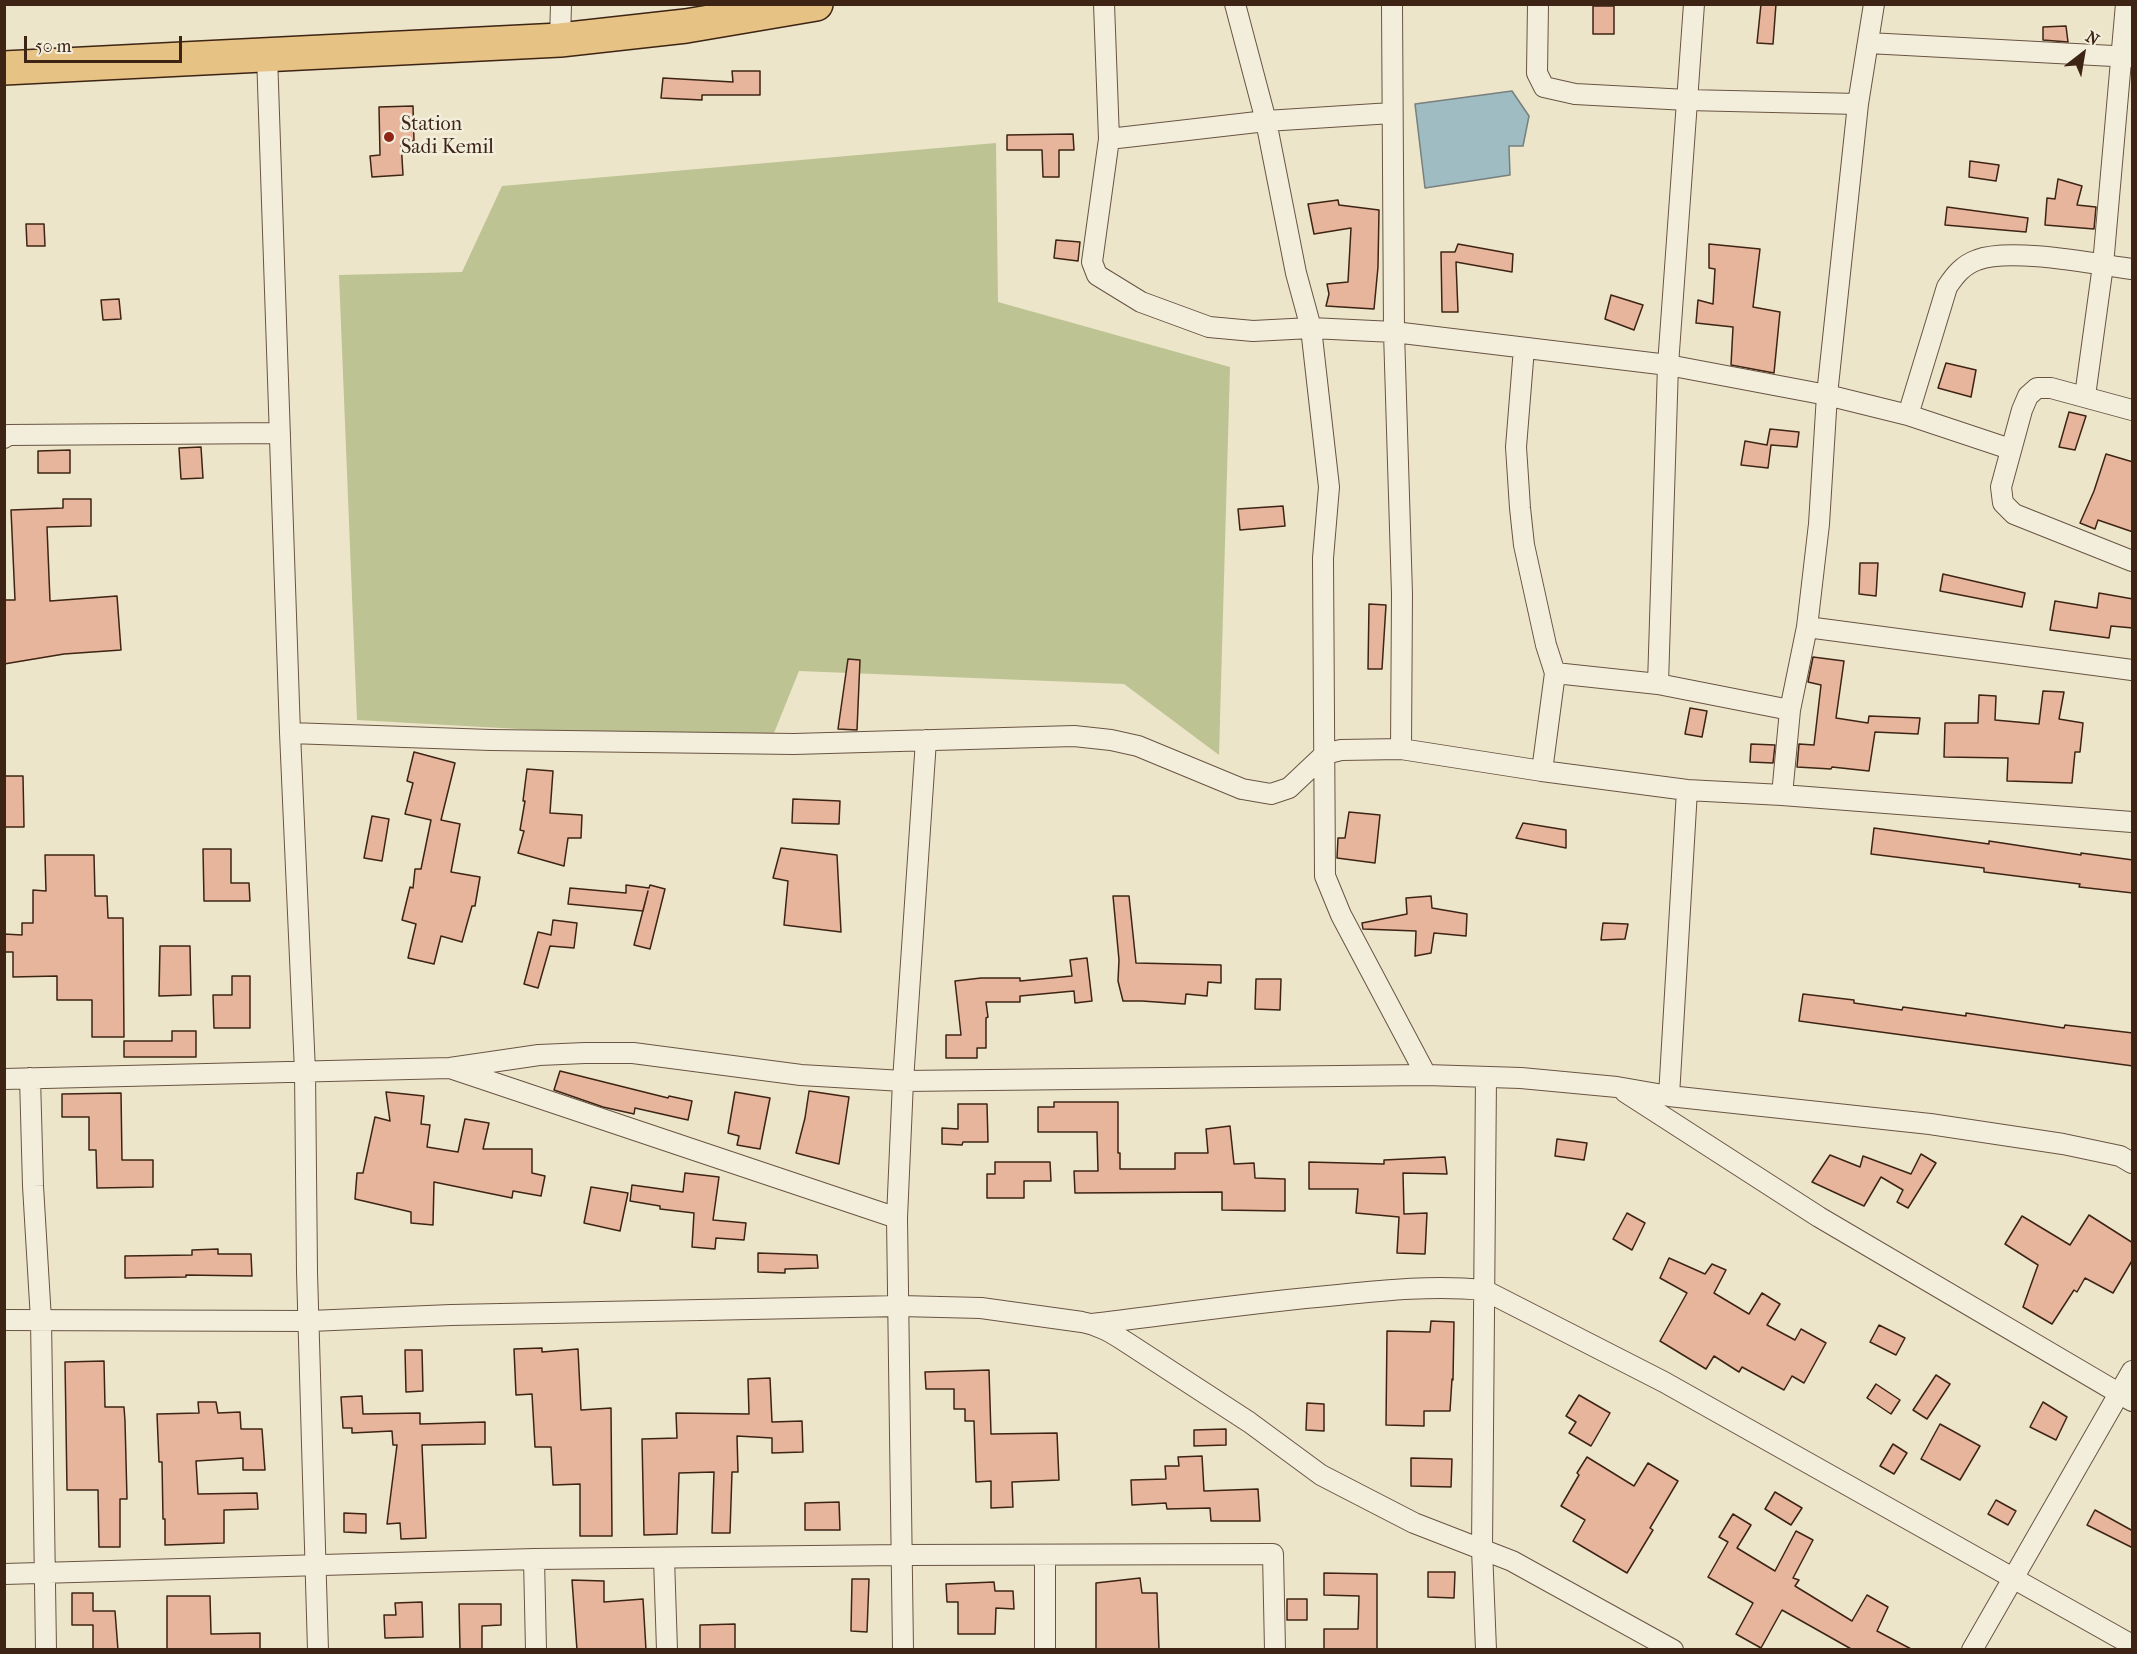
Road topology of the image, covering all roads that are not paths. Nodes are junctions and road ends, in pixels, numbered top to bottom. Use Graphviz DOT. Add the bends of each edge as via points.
graph roads {
  1 [pos="561,4"];
  2 [pos="816,4"];
  3 [pos="1104,4"];
  4 [pos="1235,4"];
  5 [pos="1392,4"];
  6 [pos="1538,4"];
  7 [pos="1694,4"];
  8 [pos="1874,4"];
  9 [pos="2126,4"];
  10 [pos="560,40"];
  11 [pos="1868,43"];
  12 [pos="267,55"];
  13 [pos="2127,57"];
  14 [pos="4,68"];
  15 [pos="1687,100"];
  16 [pos="1858,104"];
  17 [pos="1392,113"];
  18 [pos="1266,121"];
  19 [pos="1109,139"];
  20 [pos="2103,265"];
  21 [pos="2133,269"];
  22 [pos="1311,328"];
  23 [pos="1394,332"];
  24 [pos="1524,348"];
  25 [pos="1668,365"];
  26 [pos="1827,395"];
  27 [pos="2085,396"];
  28 [pos="2133,410"];
  29 [pos="1908,415"];
  30 [pos="280,433"];
  31 [pos="4,438"];
  32 [pos="2010,449"];
  33 [pos="2133,561"];
  34 [pos="1807,627"];
  35 [pos="2133,669"];
  36 [pos="1555,673"];
  37 [pos="1658,684"];
  38 [pos="1790,710"];
  39 [pos="290,733"];
  40 [pos="926,740"];
  41 [pos="1401,749"];
  42 [pos="1325,754"];
  43 [pos="1542,771"];
  44 [pos="1688,790"];
  45 [pos="1782,795"];
  46 [pos="2133,822"];
  47 [pos="450,1068"];
  48 [pos="305,1071"];
  49 [pos="1426,1075"];
  50 [pos="1486,1077"];
  51 [pos="4,1078"];
  52 [pos="30,1078"];
  53 [pos="903,1081"];
  54 [pos="1617,1087"];
  55 [pos="1669,1096"];
  56 [pos="2128,1159"];
  57 [pos="897,1218"];
  58 [pos="1484,1290"];
  59 [pos="900,1306"];
  60 [pos="4,1320"];
  61 [pos="41,1320"];
  62 [pos="310,1321"];
  63 [pos="1092,1324"];
  64 [pos="2133,1371"];
  65 [pos="2126,1397"];
  66 [pos="1482,1549"];
  67 [pos="903,1555"];
  68 [pos="1045,1555"];
  69 [pos="664,1558"];
  70 [pos="534,1559"];
  71 [pos="316,1566"];
  72 [pos="4,1574"];
  73 [pos="44,1574"];
  74 [pos="2012,1577"];
  75 [pos="2133,1646"];
  76 [pos="46,1650"];
  77 [pos="318,1650"];
  78 [pos="536,1650"];
  79 [pos="668,1650"];
  80 [pos="903,1650"];
  81 [pos="1045,1650"];
  82 [pos="1275,1650"];
  83 [pos="1486,1650"];
  84 [pos="1673,1650"];
  85 [pos="1972,1650"];
  1 -- 10 [label="street"];
  2 -- 10 [label="highway" via="686,26"];
  3 -- 19 [label="street"];
  4 -- 18 [label="street"];
  5 -- 17 [label="street"];
  6 -- 15 [label="street" via="1537,73 1544,87 1575,94"];
  7 -- 15 [label="street"];
  8 -- 11 [label="street"];
  9 -- 13 [label="street"];
  10 -- 12 [label="highway"];
  11 -- 13 [label="street"];
  11 -- 16 [label="street"];
  12 -- 14 [label="highway"];
  12 -- 30 [label="street"];
  13 -- 20 [label="street"];
  15 -- 16 [label="street"];
  15 -- 25 [label="street"];
  16 -- 26 [label="street"];
  17 -- 18 [label="street"];
  17 -- 23 [label="street"];
  18 -- 19 [label="street"];
  18 -- 22 [label="street"];
  19 -- 22 [label="street" via="1093,246 1092,262 1097,275 1141,302 1209,327 1252,331"];
  20 -- 21 [label="street"];
  20 -- 27 [label="street"];
  20 -- 29 [label="street" via="2013,255 1978,260 1959,271 1947,287"];
  22 -- 23 [label="street"];
  22 -- 42 [label="street" via="1329,487 1323,558"];
  23 -- 24 [label="street"];
  23 -- 41 [label="street" via="1402,594"];
  24 -- 25 [label="street"];
  24 -- 36 [label="street" via="1516,447 1520,508 1524,544"];
  25 -- 26 [label="street"];
  25 -- 37 [label="street"];
  26 -- 29 [label="street"];
  26 -- 34 [label="street" via="1819,524"];
  27 -- 28 [label="street"];
  27 -- 32 [label="street" via="2037,388 2028,396"];
  29 -- 32 [label="street"];
  30 -- 31 [label="street"];
  30 -- 39 [label="street"];
  32 -- 33 [label="street" via="2001,488 2003,503 2014,514"];
  34 -- 35 [label="street"];
  34 -- 38 [label="street"];
  36 -- 37 [label="street"];
  36 -- 43 [label="street"];
  37 -- 38 [label="street"];
  38 -- 45 [label="street"];
  39 -- 40 [label="street" via="794,744"];
  39 -- 48 [label="street"];
  40 -- 42 [label="street" via="1074,736 1111,740 1138,746 1242,789 1271,794 1289,788"];
  40 -- 53 [label="street"];
  41 -- 42 [label="street"];
  41 -- 43 [label="street"];
  42 -- 49 [label="street" via="1325,876 1341,915"];
  43 -- 44 [label="street"];
  44 -- 45 [label="street"];
  44 -- 55 [label="street"];
  45 -- 46 [label="street"];
  47 -- 48 [label="street"];
  47 -- 53 [label="street" via="539,1055 633,1053 801,1075"];
  47 -- 57 [label="street"];
  48 -- 52 [label="street"];
  48 -- 62 [label="street"];
  49 -- 50 [label="street"];
  49 -- 53 [label="street"];
  50 -- 54 [label="street"];
  50 -- 58 [label="street"];
  51 -- 52 [label="street"];
  52 -- 61 [label="street"];
  53 -- 57 [label="street"];
  54 -- 55 [label="street"];
  54 -- 65 [label="street" via="1819,1217"];
  55 -- 56 [label="street" via="1930,1124 2063,1144"];
  57 -- 59 [label="street"];
  58 -- 63 [label="street" via="1400,1289"];
  58 -- 66 [label="street"];
  58 -- 74 [label="street" via="1664,1382"];
  59 -- 62 [label="street"];
  59 -- 63 [label="street" via="981,1308"];
  59 -- 67 [label="street"];
  60 -- 61 [label="street"];
  61 -- 62 [label="street"];
  61 -- 73 [label="street"];
  62 -- 71 [label="street"];
  63 -- 66 [label="street" via="1249,1422 1321,1475 1414,1523"];
  64 -- 65 [label="street"];
  65 -- 74 [label="street"];
  66 -- 83 [label="street"];
  66 -- 84 [label="street" via="1512,1561"];
  67 -- 68 [label="street"];
  67 -- 69 [label="street"];
  67 -- 80 [label="street"];
  68 -- 81 [label="street"];
  68 -- 82 [label="street" via="1274,1554"];
  69 -- 70 [label="street"];
  69 -- 79 [label="street"];
  70 -- 71 [label="street"];
  70 -- 78 [label="street"];
  71 -- 73 [label="street"];
  71 -- 77 [label="street"];
  72 -- 73 [label="street"];
  73 -- 76 [label="street"];
  74 -- 75 [label="street"];
  74 -- 85 [label="street"];
}
